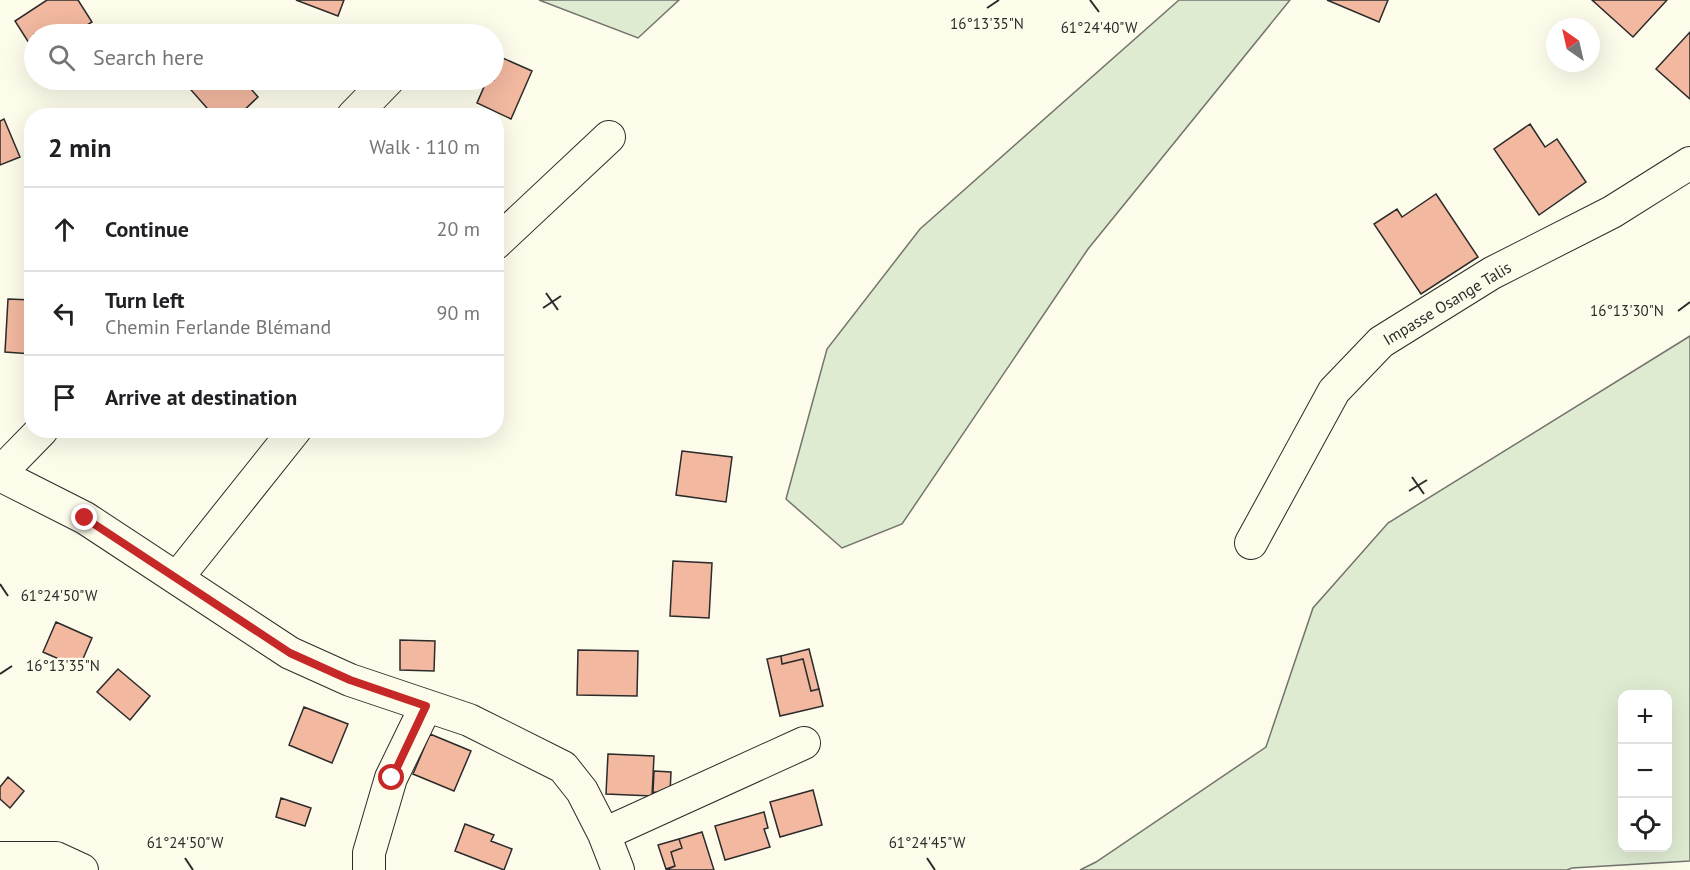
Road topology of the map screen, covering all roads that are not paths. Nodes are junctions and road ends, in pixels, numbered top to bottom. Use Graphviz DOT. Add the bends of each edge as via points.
graph roads {
  1 [pos="378,90"];
  2 [pos="361,108"];
  3 [pos="609,137"];
  4 [pos="1690,163"];
  5 [pos="504,235"];
  6 [pos="34,438"];
  7 [pos="290,438"];
  8 [pos="0,474"];
  9 [pos="1251,543"];
  10 [pos="177,578"];
  11 [pos="426,706"];
  12 [pos="804,743"];
  13 [pos="604,834"];
  14 [pos="0,858"];
  15 [pos="82,870"];
  16 [pos="369,870"];
  17 [pos="618,870"];
  1 -- 2 [label="street"];
  3 -- 5 [label="street"];
  4 -- 9 [label="street, Impasse Osange Talis" via="1612,212 1492,273 1381,342 1334,391"];
  6 -- 8 [label="street"];
  7 -- 10 [label="street"];
  8 -- 10 [label="street" via="85,518"];
  10 -- 11 [label="street" via="290,653 350,680"];
  11 -- 13 [label="street" via="469,720 563,767 582,791"];
  11 -- 16 [label="street" via="392,778 369,853"];
  12 -- 13 [label="street"];
  13 -- 17 [label="street"];
  14 -- 15 [label="street" via="56,858"];
}
